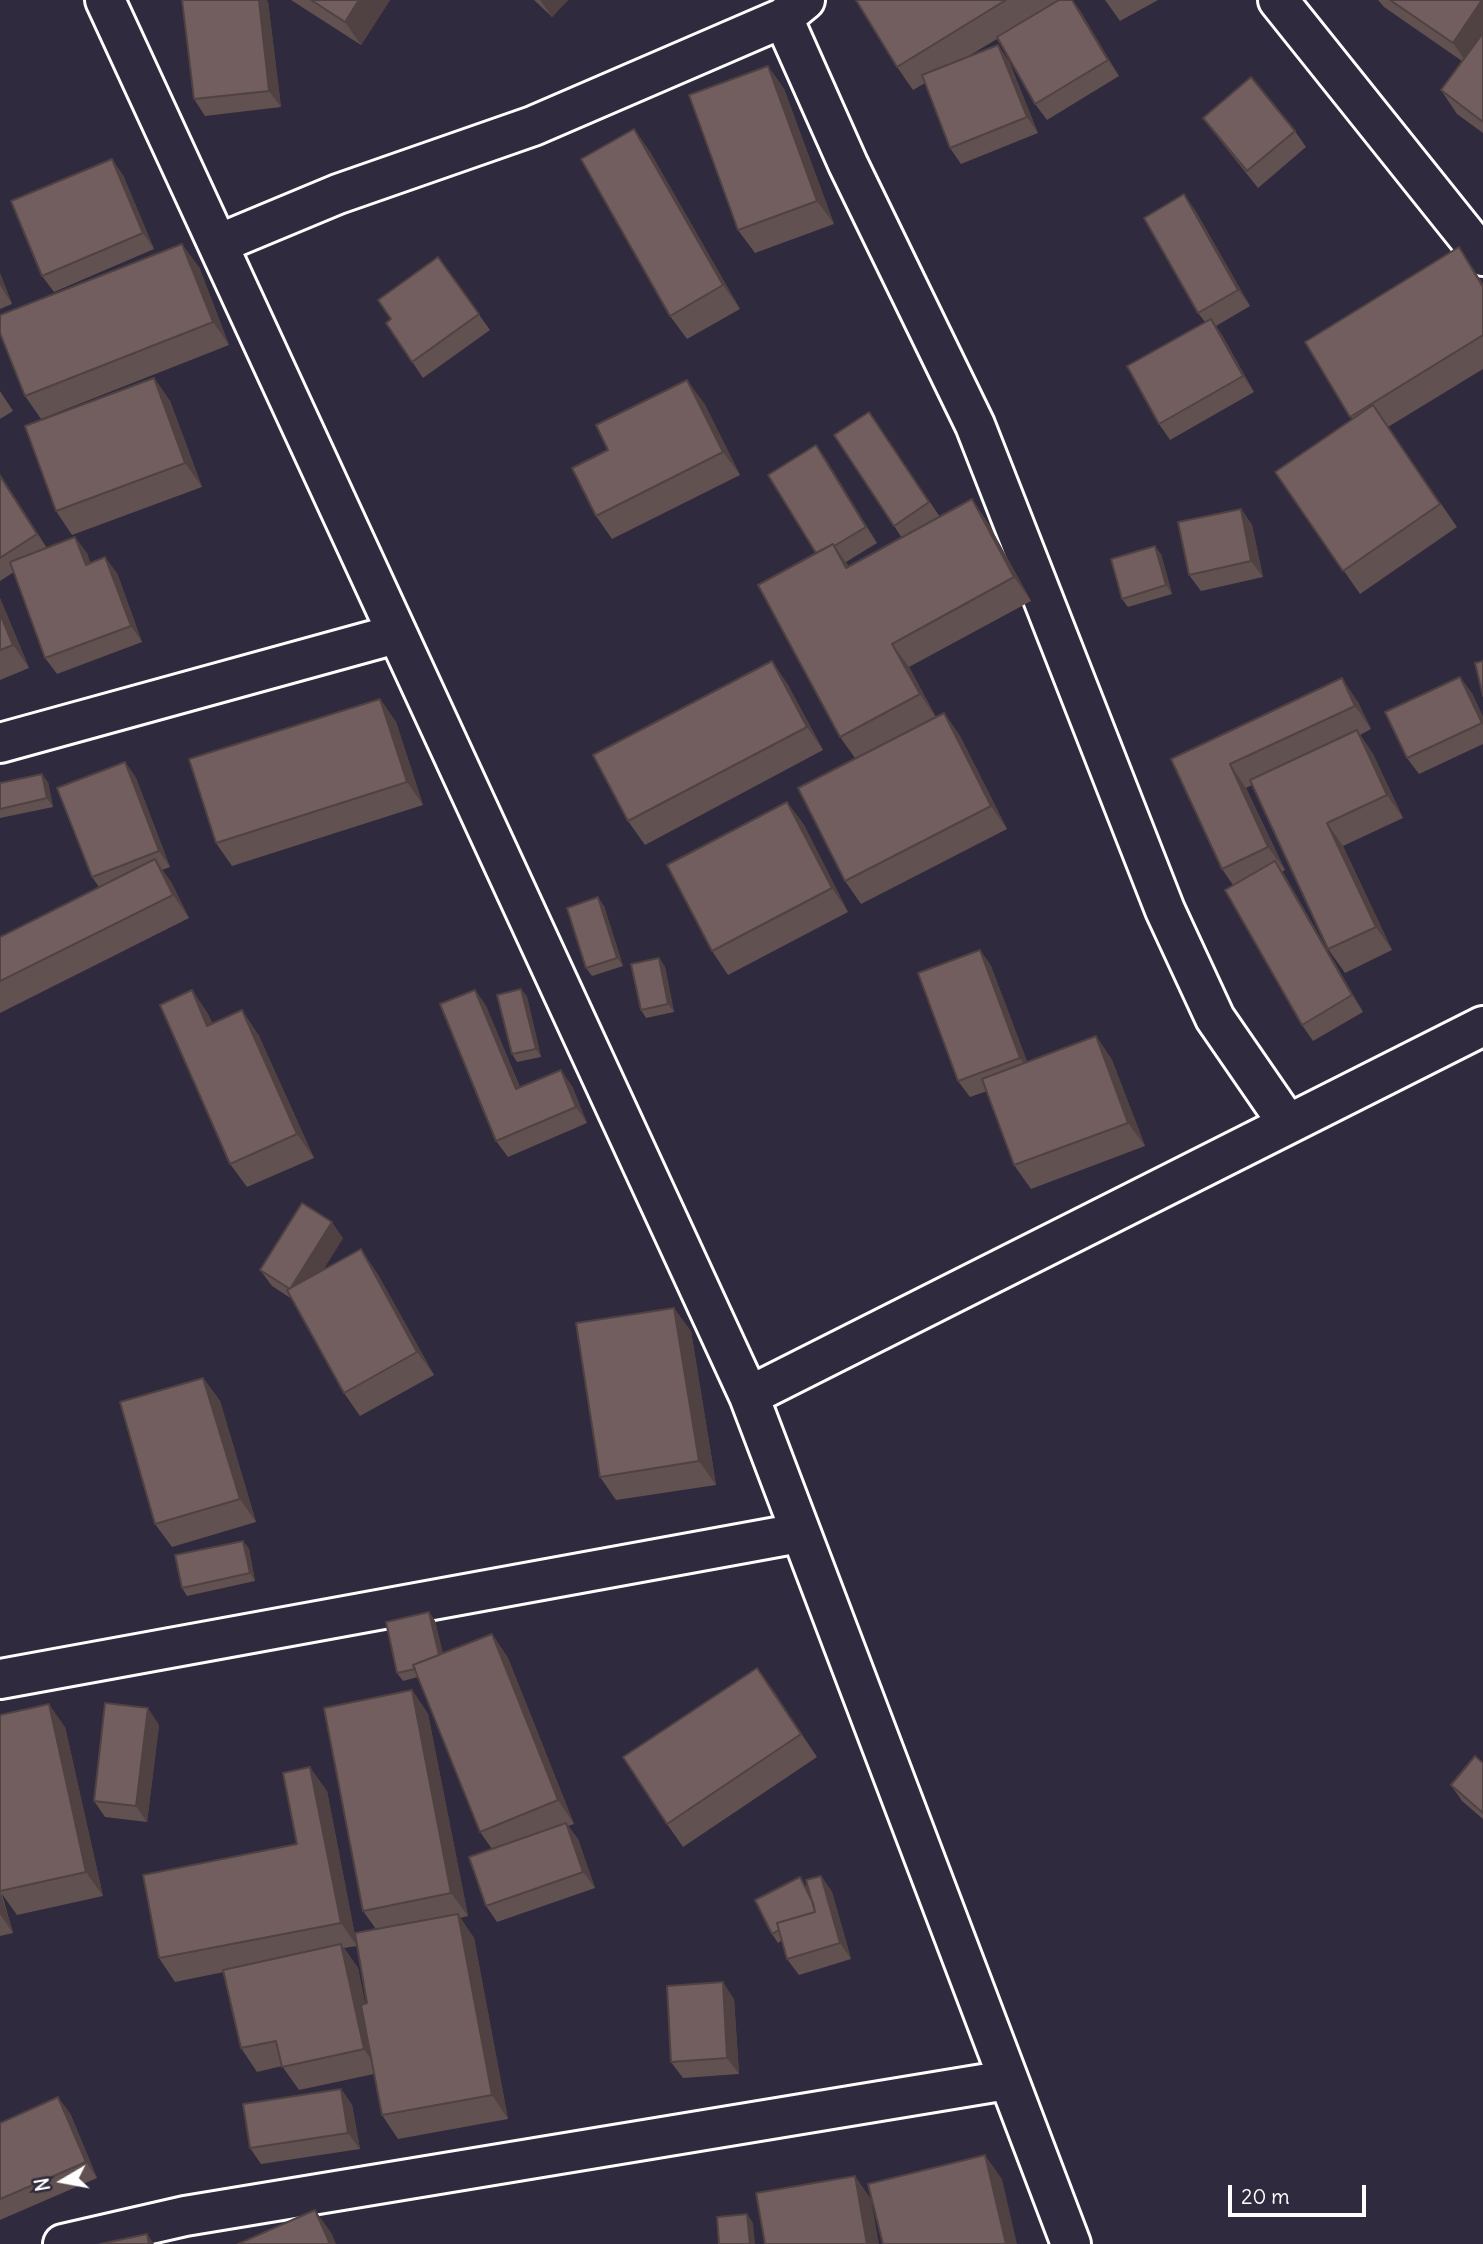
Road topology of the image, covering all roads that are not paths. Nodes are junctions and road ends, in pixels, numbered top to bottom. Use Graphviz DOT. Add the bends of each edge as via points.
graph roads {
  1 [pos="105,0"];
  2 [pos="1278,0"];
  3 [pos="794,9"];
  4 [pos="218,244"];
  5 [pos="1483,256"];
  6 [pos="396,634"];
  7 [pos="0,743"];
  8 [pos="1483,1026"];
  9 [pos="1288,1125"];
  10 [pos="749,1396"];
  11 [pos="799,1533"];
  12 [pos="0,1679"];
  13 [pos="1007,2080"];
  14 [pos="63,2244"];
  15 [pos="1071,2244"];
  1 -- 4 [label="street"];
  2 -- 5 [label="street"];
  3 -- 4 [label="street" via="533,126 338,194"];
  3 -- 9 [label="street" via="848,164 975,425 1165,909 1215,1018"];
  4 -- 6 [label="street"];
  6 -- 7 [label="street"];
  6 -- 10 [label="street"];
  8 -- 9 [label="street"];
  9 -- 10 [label="street"];
  10 -- 11 [label="street"];
  11 -- 12 [label="street"];
  11 -- 13 [label="street"];
  13 -- 14 [label="street" via="185,2216"];
  13 -- 15 [label="street"];
}
